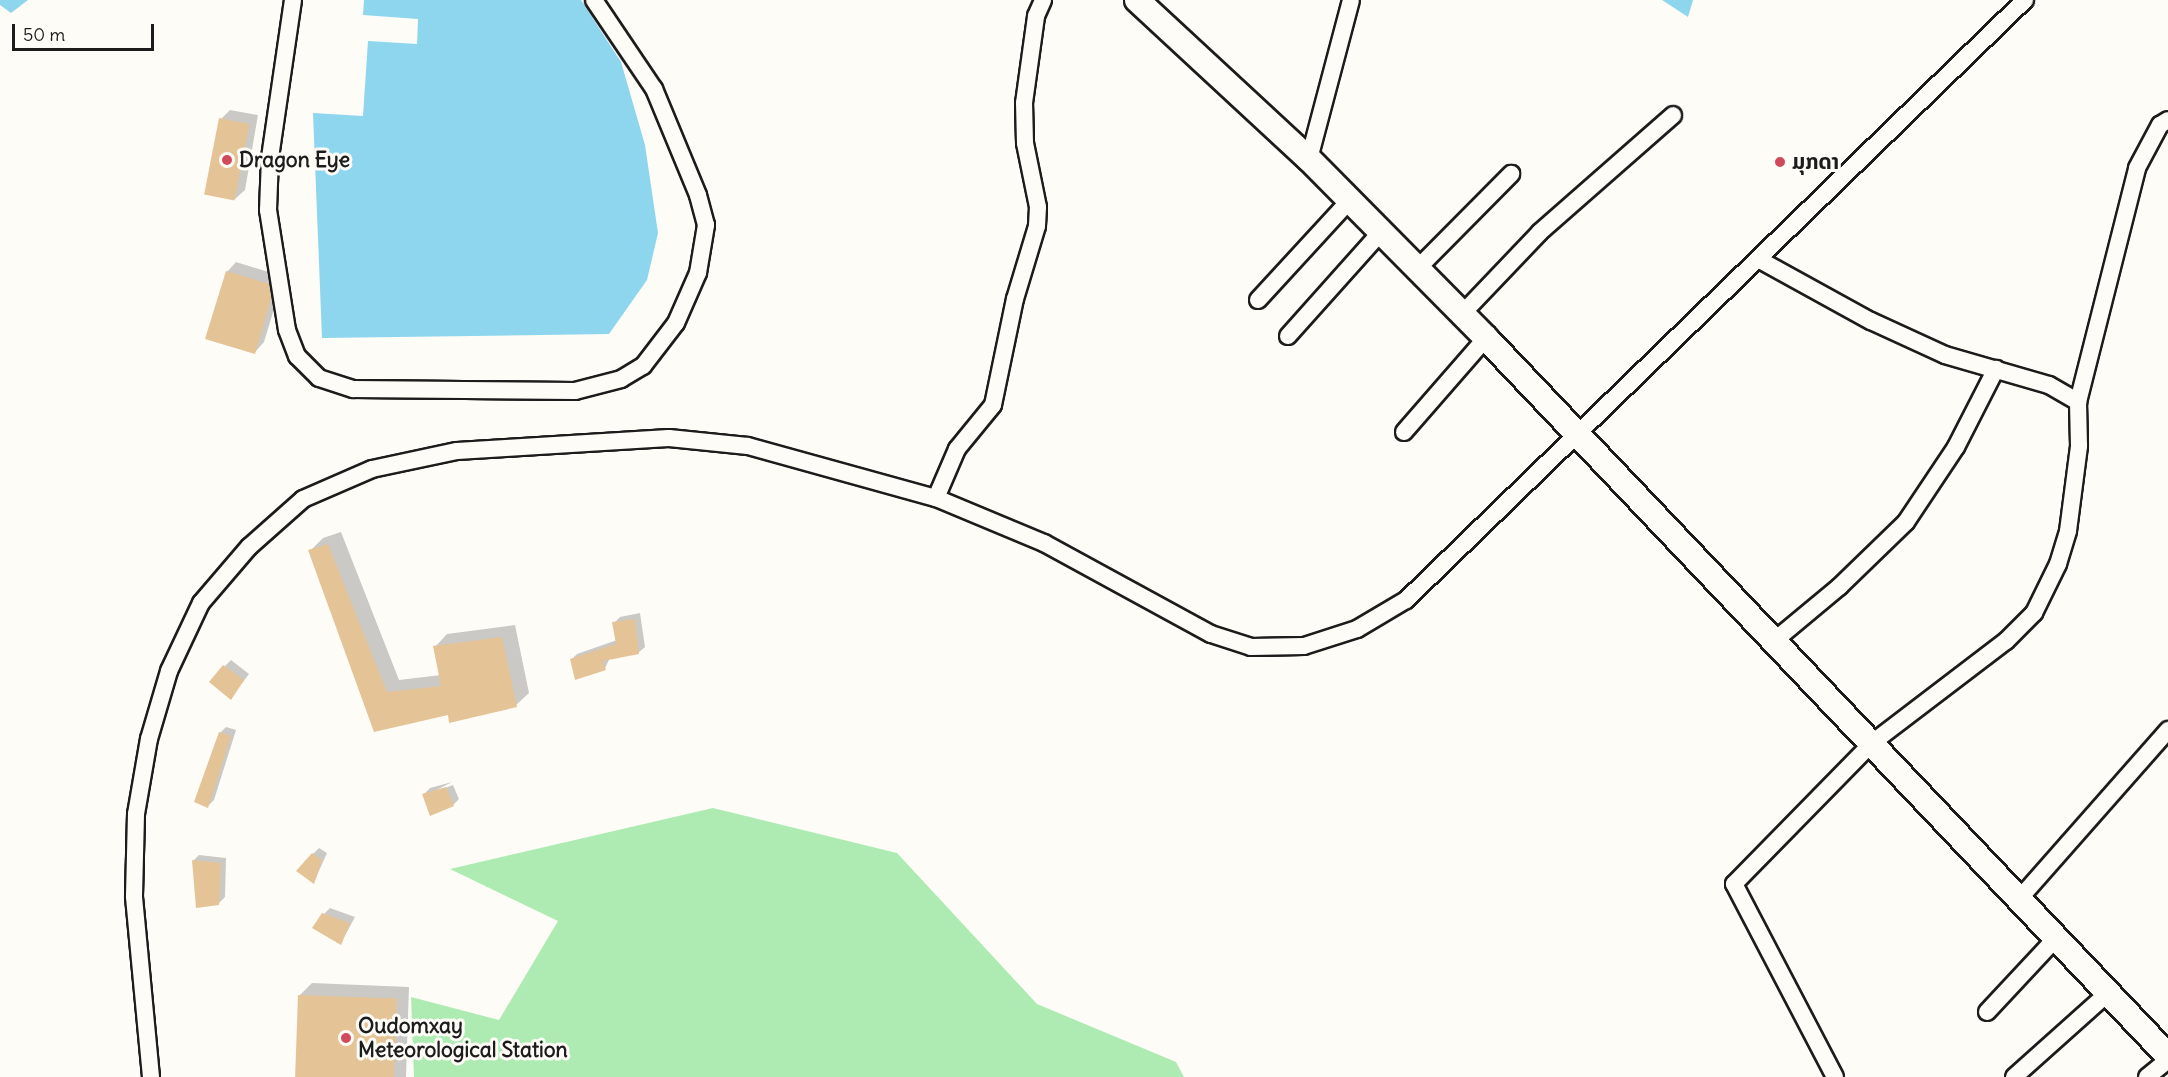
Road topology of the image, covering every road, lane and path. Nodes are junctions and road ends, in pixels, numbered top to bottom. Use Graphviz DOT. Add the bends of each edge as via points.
graph roads {
  1 [pos="293,0"];
  2 [pos="594,0"];
  3 [pos="1043,0"];
  4 [pos="1137,0"];
  5 [pos="1351,0"];
  6 [pos="2025,0"];
  7 [pos="1673,115"];
  8 [pos="2168,120"];
  9 [pos="1309,159"];
  10 [pos="1511,174"];
  11 [pos="1350,200"];
  12 [pos="1381,231"];
  13 [pos="1758,259"];
  14 [pos="1417,269"];
  15 [pos="1257,300"];
  16 [pos="1462,314"];
  17 [pos="1287,336"];
  18 [pos="1486,338"];
  19 [pos="1996,369"];
  20 [pos="2078,402"];
  21 [pos="1404,432"];
  22 [pos="1578,436"];
  23 [pos="936,498"];
  24 [pos="1774,641"];
  25 [pos="2168,730"];
  26 [pos="1872,743"];
  27 [pos="2020,898"];
  28 [pos="2057,937"];
  29 [pos="2108,993"];
  30 [pos="1987,1012"];
  31 [pos="2168,1058"];
  32 [pos="151,1077"];
  33 [pos="1835,1077"];
  34 [pos="2014,1077"];
  35 [pos="2147,1077"];
  1 -- 2 [label="street" via="270,158 268,210 286,330 297,356 319,378 353,389 575,391 621,379 643,366 676,323 698,273 706,225 698,195 654,89"];
  3 -- 23 [label="street" via="1036,16 1024,103 1025,143 1038,207 1035,234 1015,299 993,405 957,449"];
  4 -- 9 [label="street"];
  5 -- 9 [label="street"];
  6 -- 13 [label="street"];
  7 -- 16 [label="street" via="1540,232"];
  8 -- 20 [label="street" via="2160,124 2137,168"];
  9 -- 11 [label="street"];
  10 -- 14 [label="street"];
  11 -- 12 [label="street"];
  11 -- 15 [label="street"];
  12 -- 14 [label="street"];
  12 -- 17 [label="street"];
  13 -- 19 [label="street" via="1934,350"];
  13 -- 22 [label="street"];
  14 -- 16 [label="street"];
  16 -- 18 [label="street"];
  18 -- 21 [label="street"];
  18 -- 22 [label="street"];
  19 -- 20 [label="street" via="2049,385"];
  19 -- 24 [label="street" via="1956,447 1906,522 1839,587"];
  20 -- 26 [label="street" via="2079,446 2068,531 2058,564 2034,613 2006,641"];
  22 -- 23 [label="street" via="1406,600 1357,629 1304,646 1251,647 1211,634 1044,543"];
  22 -- 24 [label="street"];
  23 -- 32 [label="street" via="748,446 669,438 457,451 372,469 303,499 249,547 201,603 169,671 149,739 136,814 134,896"];
  24 -- 26 [label="street"];
  25 -- 27 [label="street"];
  26 -- 27 [label="street"];
  26 -- 33 [label="street" via="1734,884"];
  27 -- 28 [label="street"];
  28 -- 29 [label="street"];
  28 -- 30 [label="street"];
  29 -- 31 [label="street"];
  29 -- 34 [label="street"];
  31 -- 35 [label="street"];
}
